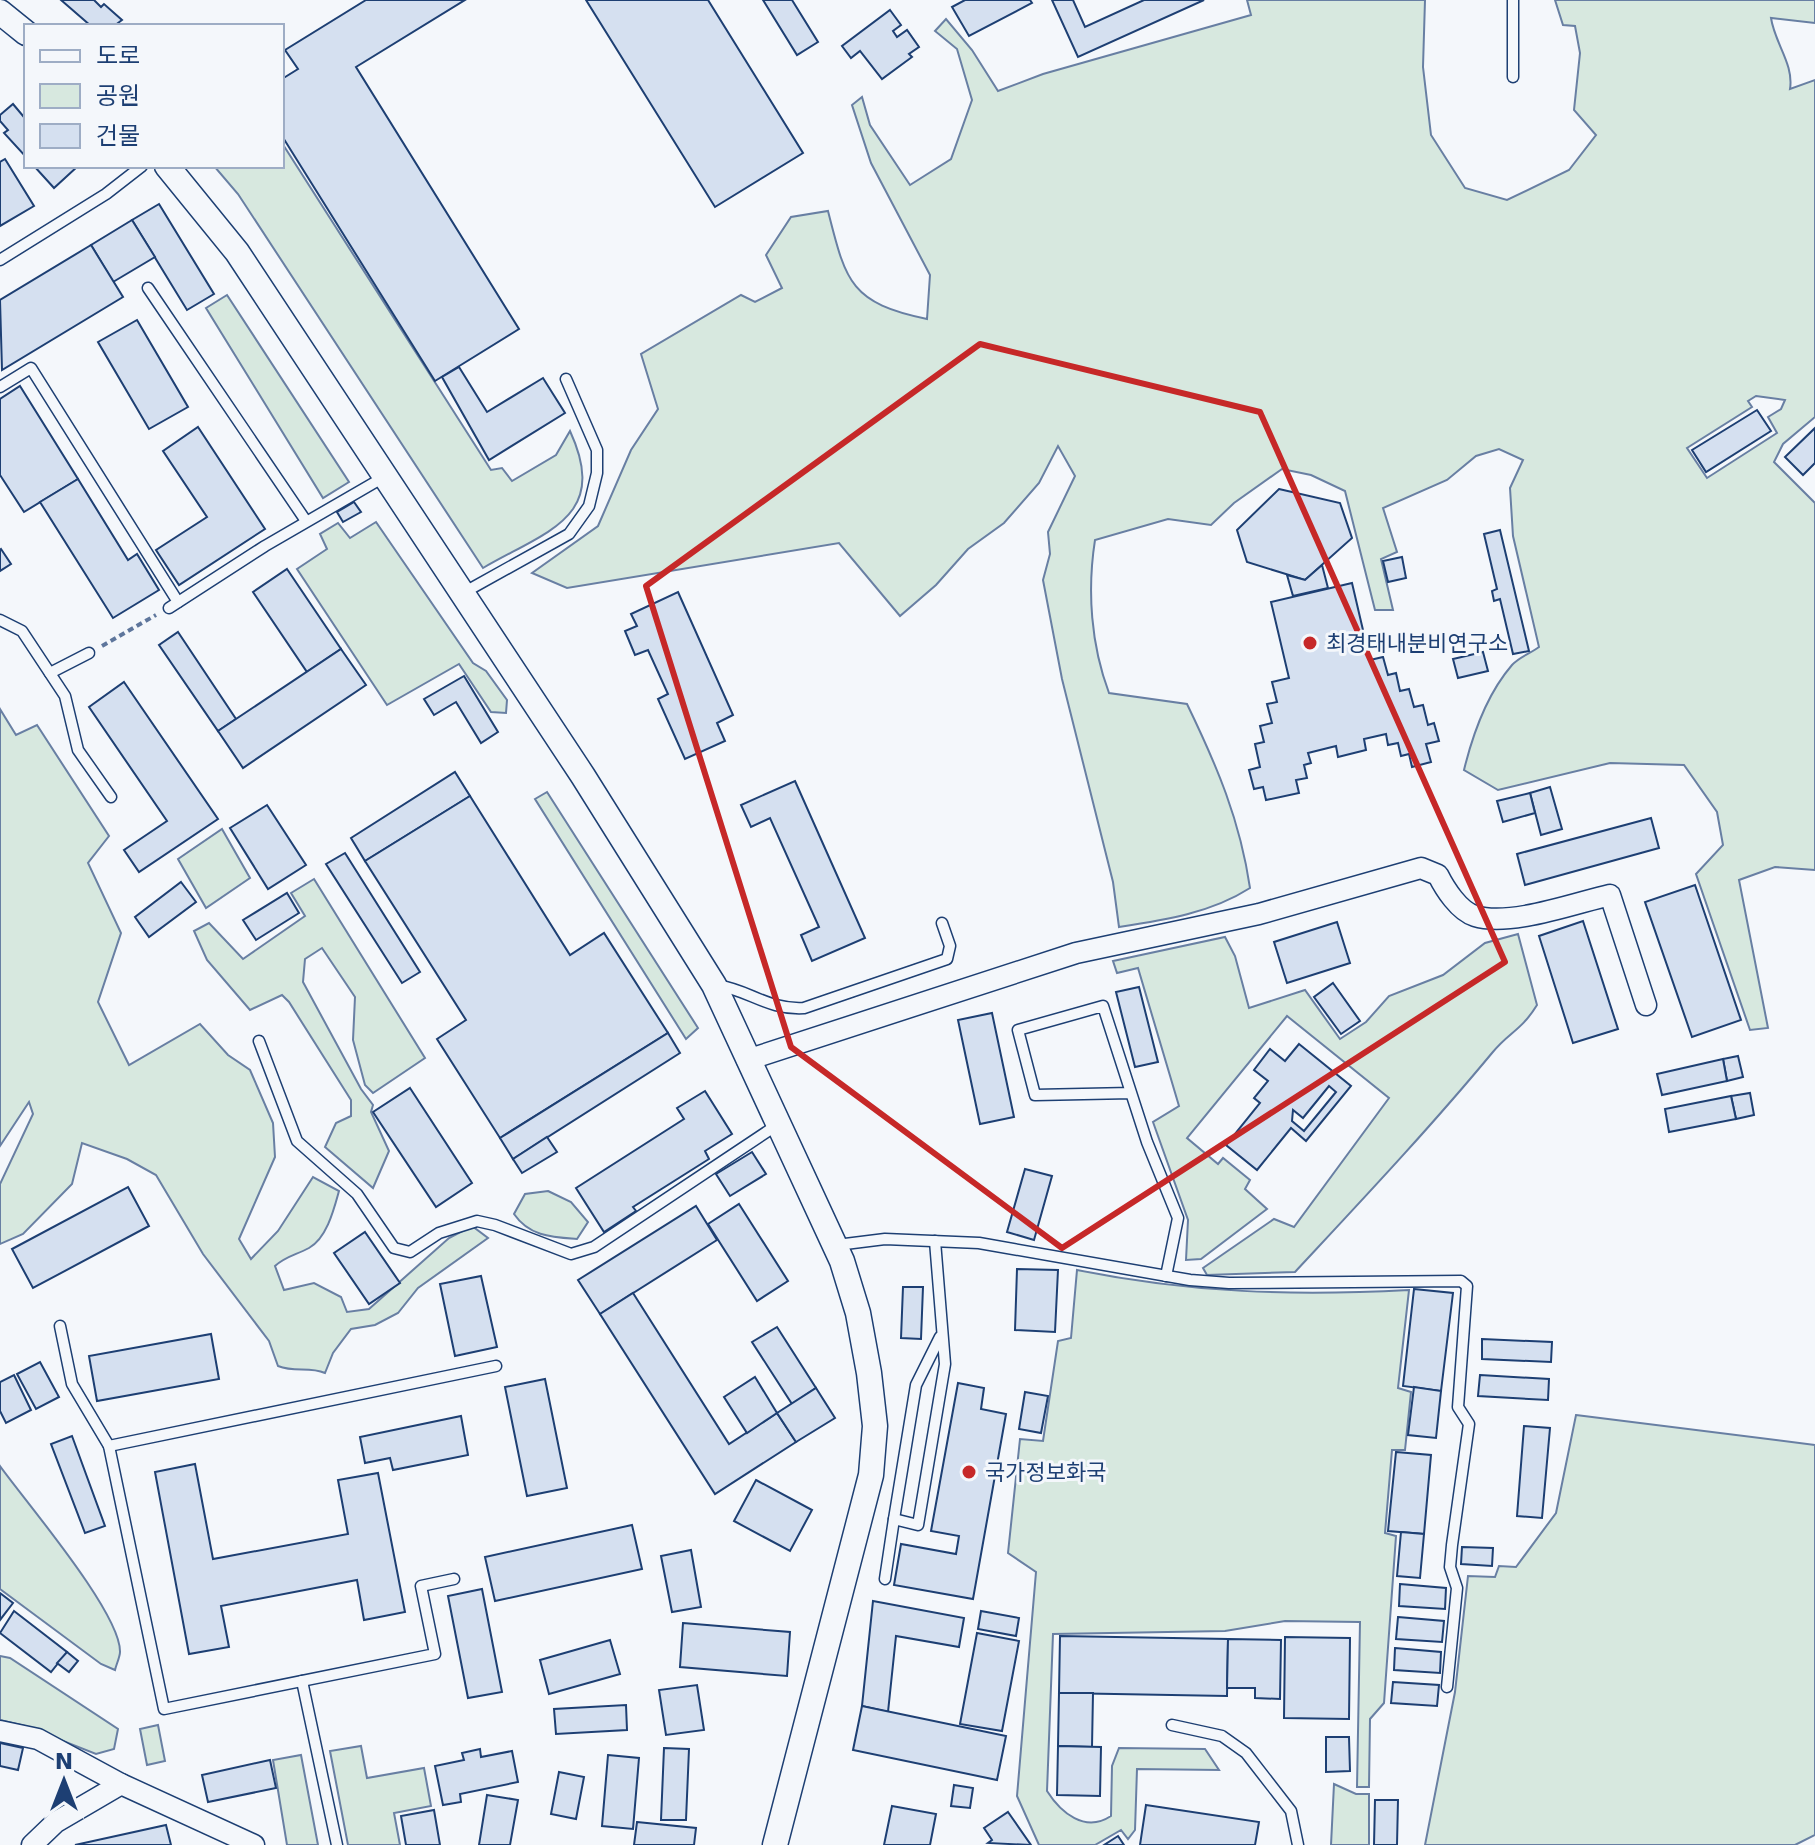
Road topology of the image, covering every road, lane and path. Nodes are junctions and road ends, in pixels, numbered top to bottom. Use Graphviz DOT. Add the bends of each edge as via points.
graph roads {
  1 [pos="1513,0"];
  2 [pos="0,12"];
  3 [pos="24,31"];
  4 [pos="1513,77"];
  5 [pos="139,168"];
  6 [pos="169,168"];
  7 [pos="0,260"];
  8 [pos="148,288"];
  9 [pos="566,379"];
  10 [pos="0,387"];
  11 [pos="385,476"];
  12 [pos="306,521"];
  13 [pos="463,593"];
  14 [pos="173,605"];
  15 [pos="0,620"];
  16 [pos="89,653"];
  17 [pos="50,673"];
  18 [pos="111,797"];
  19 [pos="942,923"];
  20 [pos="714,985"];
  21 [pos="1646,1005"];
  22 [pos="259,1041"];
  23 [pos="747,1060"];
  24 [pos="1131,1093"];
  25 [pos="777,1125"];
  26 [pos="935,1241"];
  27 [pos="835,1245"];
  28 [pos="1166,1276"];
  29 [pos="60,1326"];
  30 [pos="940,1337"];
  31 [pos="496,1366"];
  32 [pos="109,1446"];
  33 [pos="894,1519"];
  34 [pos="454,1579"];
  35 [pos="885,1579"];
  36 [pos="302,1681"];
  37 [pos="1447,1687"];
  38 [pos="1172,1725"];
  39 [pos="0,1731"];
  40 [pos="121,1784"];
  41 [pos="32,1845"];
  42 [pos="254,1845"];
  43 [pos="337,1845"];
  44 [pos="775,1845"];
  45 [pos="1298,1845"];
  1 -- 4 [label="lane"];
  2 -- 3 [label="street"];
  5 -- 7 [label="lane"];
  6 -- 11 [label="street" via="237,252"];
  8 -- 12 [label="lane"];
  9 -- 13 [label="lane" via="597,450 589,506 569,534"];
  10 -- 14 [label="lane" via="31,368"];
  11 -- 12 [label="lane"];
  11 -- 13 [label="street"];
  12 -- 14 [label="lane"];
  13 -- 20 [label="street"];
  14 -- 16 [label="path"];
  15 -- 17 [label="lane" via="22,631"];
  16 -- 17 [label="lane"];
  17 -- 18 [label="lane" via="65,696 78,750"];
  19 -- 20 [label="lane" via="950,946 947,959 804,1008 781,1009 738,988"];
  20 -- 23 [label="street"];
  21 -- 23 [label="street" via="1610,895 1513,917 1474,916 1447,892 1438,875 1421,868 1259,914 1076,953"];
  22 -- 25 [label="lane" via="297,1141 357,1194 394,1248 410,1252 439,1233 477,1221 571,1254 594,1247"];
  23 -- 25 [label="street"];
  24 -- 24 [label="lane" via="1103,1006 1018,1030 1035,1095"];
  24 -- 28 [label="lane" via="1178,1218"];
  25 -- 27 [label="street"];
  26 -- 27 [label="lane"];
  26 -- 28 [label="lane" via="979,1243"];
  26 -- 30 [label="lane"];
  27 -- 44 [label="street" via="858,1313 869,1373 875,1426 871,1475"];
  28 -- 37 [label="lane" via="1229,1283 1461,1281 1467,1286 1458,1407 1469,1424 1450,1567 1457,1588"];
  29 -- 32 [label="lane" via="72,1384"];
  30 -- 33 [label="lane" via="916,1385"];
  30 -- 33 [label="lane" via="945,1364 918,1525"];
  31 -- 32 [label="lane"];
  32 -- 36 [label="lane" via="164,1709"];
  33 -- 35 [label="lane"];
  34 -- 36 [label="lane" via="421,1586 435,1654"];
  36 -- 43 [label="lane"];
  38 -- 45 [label="lane" via="1222,1736 1246,1753 1291,1811"];
  39 -- 40 [label="street" via="38,1739"];
  40 -- 41 [label="street" via="56,1822"];
  40 -- 42 [label="street"];
}
